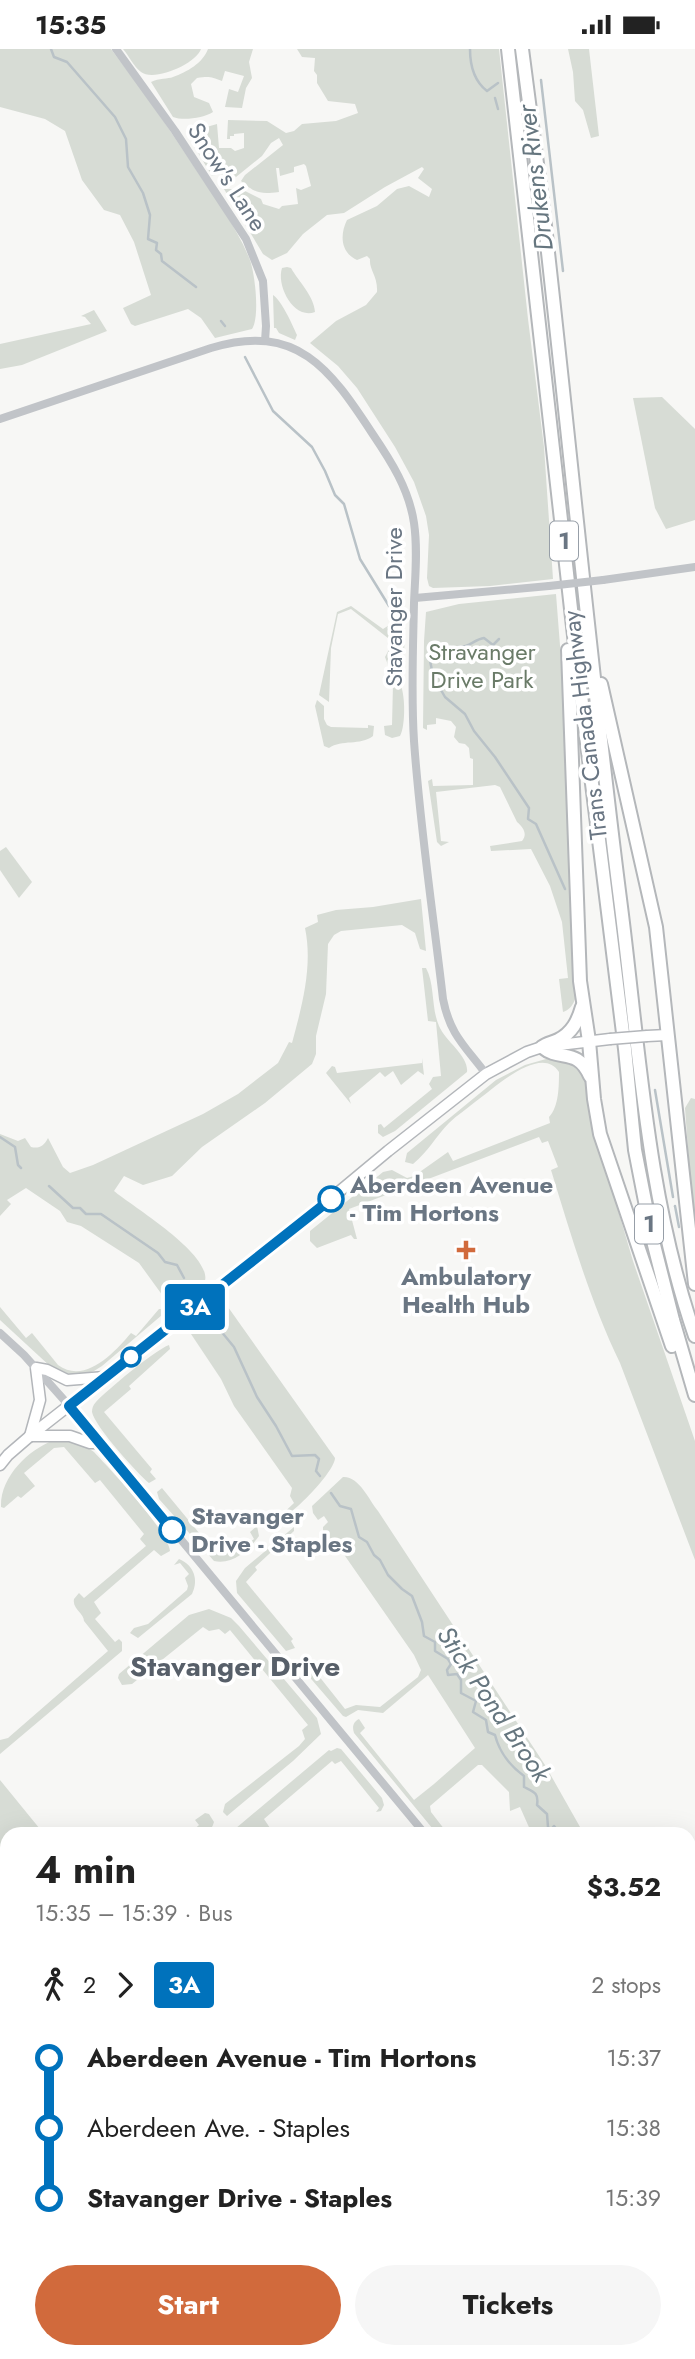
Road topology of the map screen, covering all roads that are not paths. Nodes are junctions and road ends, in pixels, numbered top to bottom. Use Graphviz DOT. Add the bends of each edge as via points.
graph roads {
  1 [pos="116,49"];
  2 [pos="508,49"];
  3 [pos="522,49"];
  4 [pos="265,341"];
  5 [pos="0,419"];
  6 [pos="574,506"];
  7 [pos="564,541"];
  8 [pos="695,567"];
  9 [pos="415,598"];
  10 [pos="582,1006"];
  11 [pos="667,1035"];
  12 [pos="589,1041"];
  13 [pos="542,1047"];
  14 [pos="486,1074"];
  15 [pos="592,1080"];
  16 [pos="695,1284"];
  17 [pos="0,1333"];
  18 [pos="695,1336"];
  19 [pos="36,1368"];
  20 [pos="106,1377"];
  21 [pos="695,1395"];
  22 [pos="695,1405"];
  23 [pos="69,1406"];
  24 [pos="30,1436"];
  25 [pos="100,1443"];
  26 [pos="0,1465"];
  27 [pos="419,1827"];
  1 -- 4 [label="street, Snow's Lane" via="246,239 263,281"];
  2 -- 7 [label="highway, Trans Canada Highway / 1"];
  3 -- 6 [label="highway, Trans Canada Highway / 1"];
  4 -- 5 [label="street, Stavanger Drive" via="219,346"];
  4 -- 9 [label="street, Stavanger Drive" via="305,355 330,374 393,464 415,525"];
  6 -- 11 [label="highway" via="604,701 654,916"];
  6 -- 18 [label="highway, Trans Canada Highway / 1" via="642,1099 654,1174"];
  7 -- 10 [label="highway"];
  7 -- 21 [label="highway, Trans Canada Highway / 1" via="635,1150 652,1237"];
  8 -- 9 [label="street, bridge"];
  9 -- 14 [label="street, Stavanger Drive" via="414,743 443,999 456,1037"];
  10 -- 12 [label="highway"];
  10 -- 13 [label="highway" via="576,1025"];
  11 -- 12 [label="main road, bridge"];
  11 -- 16 [label="highway"];
  12 -- 13 [label="main road"];
  12 -- 15 [label="highway"];
  13 -- 14 [label="main road"];
  13 -- 15 [label="highway" via="578,1059"];
  14 -- 20 [label="main road"];
  15 -- 22 [label="highway" via="600,1134"];
  17 -- 19 [label="street"];
  19 -- 20 [label="main road" via="67,1380"];
  19 -- 23 [label="street"];
  19 -- 24 [label="main road" via="40,1400"];
  20 -- 23 [label="main road"];
  23 -- 24 [label="main road"];
  23 -- 25 [label="street"];
  24 -- 25 [label="main road" via="70,1436"];
  24 -- 26 [label="main road"];
  25 -- 27 [label="street"];
}
